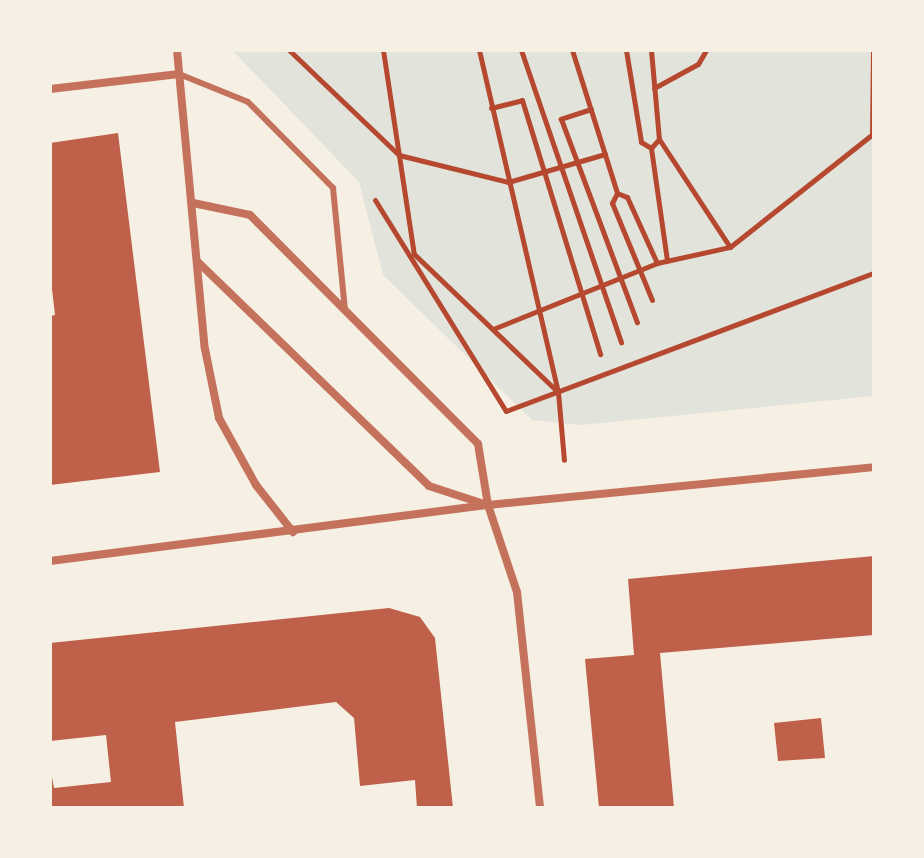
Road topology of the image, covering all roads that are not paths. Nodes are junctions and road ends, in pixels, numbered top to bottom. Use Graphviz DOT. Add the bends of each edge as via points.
graph roads {
  1 [pos="177,50"];
  2 [pos="179,74"];
  3 [pos="50,89"];
  4 [pos="193,203"];
  5 [pos="198,262"];
  6 [pos="345,310"];
  7 [pos="874,467"];
  8 [pos="488,505"];
  9 [pos="293,532"];
  10 [pos="50,561"];
  11 [pos="540,808"];
  1 -- 2 [label="street"];
  2 -- 3 [label="street"];
  2 -- 4 [label="street"];
  2 -- 6 [label="lane" via="248,102 333,188"];
  4 -- 5 [label="street"];
  4 -- 6 [label="street" via="250,215"];
  5 -- 8 [label="street" via="429,486"];
  5 -- 9 [label="street" via="205,349 219,418 256,485"];
  6 -- 8 [label="street" via="478,444"];
  7 -- 8 [label="street"];
  8 -- 9 [label="street"];
  8 -- 11 [label="street" via="517,592"];
  9 -- 10 [label="street"];
}
